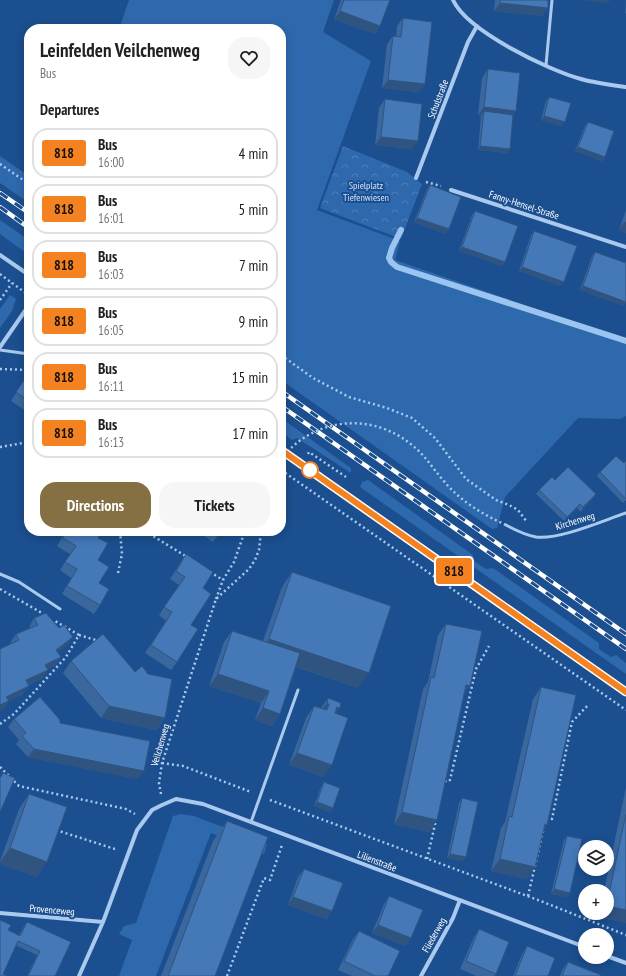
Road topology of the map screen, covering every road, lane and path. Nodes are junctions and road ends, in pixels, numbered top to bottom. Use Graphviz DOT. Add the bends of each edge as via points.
graph roads {
  1 [pos="453,0"];
  2 [pos="552,0"];
  3 [pos="477,26"];
  4 [pos="546,65"];
  5 [pos="626,87"];
  6 [pos="0,164"];
  7 [pos="416,178"];
  8 [pos="24,181"];
  9 [pos="451,190"];
  10 [pos="626,247"];
  11 [pos="0,255"];
  12 [pos="24,272"];
  13 [pos="0,274"];
  14 [pos="12,283"];
  15 [pos="24,291"];
  16 [pos="0,300"];
  17 [pos="24,312"];
  18 [pos="0,348"];
  19 [pos="24,353"];
  20 [pos="286,359"];
  21 [pos="0,369"];
  22 [pos="24,370"];
  23 [pos="24,443"];
  24 [pos="0,447"];
  25 [pos="286,453"];
  26 [pos="286,454"];
  27 [pos="286,473"];
  28 [pos="626,513"];
  29 [pos="506,525"];
  30 [pos="120,536"];
  31 [pos="153,536"];
  32 [pos="243,536"];
  33 [pos="260,536"];
  34 [pos="535,536"];
  35 [pos="188,558"];
  36 [pos="206,569"];
  37 [pos="118,573"];
  38 [pos="0,574"];
  39 [pos="223,580"];
  40 [pos="0,589"];
  41 [pos="216,599"];
  42 [pos="60,609"];
  43 [pos="46,616"];
  44 [pos="53,620"];
  45 [pos="79,635"];
  46 [pos="100,641"];
  47 [pos="489,646"];
  48 [pos="298,690"];
  49 [pos="626,692"];
  50 [pos="588,704"];
  51 [pos="626,710"];
  52 [pos="0,724"];
  53 [pos="162,763"];
  54 [pos="0,767"];
  55 [pos="444,787"];
  56 [pos="260,796"];
  57 [pos="162,805"];
  58 [pos="437,815"];
  59 [pos="145,819"];
  60 [pos="251,822"];
  61 [pos="54,830"];
  62 [pos="285,835"];
  63 [pos="128,853"];
  64 [pos="427,858"];
  65 [pos="528,896"];
  66 [pos="460,900"];
  67 [pos="0,913"];
  68 [pos="103,922"];
  69 [pos="626,935"];
  70 [pos="578,944"];
  71 [pos="614,959"];
  72 [pos="626,963"];
  73 [pos="79,976"];
  74 [pos="227,976"];
  75 [pos="421,976"];
  1 -- 3 [label="street" via="463,15"];
  2 -- 4 [label="lane"];
  3 -- 4 [label="street" via="511,48"];
  3 -- 7 [label="street, Schulstraße" via="468,42"];
  4 -- 5 [label="street" via="580,79"];
  6 -- 8 [label="path"];
  7 -- 9 [label="path"];
  9 -- 10 [label="street, Fanny-Hensel-Straße"];
  11 -- 12 [label="street"];
  13 -- 14 [label="path"];
  14 -- 15 [label="path"];
  14 -- 16 [label="path"];
  17 -- 18 [label="street"];
  18 -- 19 [label="lane"];
  20 -- 34 [label="path" via="313,378 349,397 412,418 434,438 466,479 496,500 518,510"];
  21 -- 22 [label="path"];
  23 -- 24 [label="path"];
  25 -- 29 [label="path, bridge" via="302,439 324,427 354,423 386,429 400,436 424,456 456,495 485,516"];
  26 -- 49 [label="street"];
  27 -- 51 [label="path"];
  28 -- 34 [label="lane, Kirchenweg" via="562,535"];
  29 -- 34 [label="lane, Kirchenweg"];
  30 -- 37 [label="path" via="122,554"];
  31 -- 35 [label="path"];
  32 -- 39 [label="path, Veilchenweg" via="234,562"];
  33 -- 41 [label="path, Veilchenweg" via="259,550 249,569"];
  36 -- 39 [label="path"];
  38 -- 42 [label="lane" via="19,582"];
  39 -- 41 [label="path, Veilchenweg"];
  40 -- 43 [label="path"];
  41 -- 53 [label="path, Veilchenweg"];
  44 -- 45 [label="path"];
  45 -- 46 [label="path"];
  45 -- 52 [label="path" via="66,657 14,714"];
  47 -- 55 [label="path" via="476,669 450,780 446,780"];
  48 -- 56 [label="lane"];
  50 -- 65 [label="path" via="572,722 552,819 546,818"];
  53 -- 56 [label="path" via="183,766"];
  53 -- 57 [label="path, Veilchenweg" via="159,783"];
  54 -- 59 [label="path" via="20,786 126,809"];
  56 -- 60 [label="lane"];
  56 -- 64 [label="path"];
  57 -- 59 [label="street" via="152,810"];
  57 -- 60 [label="street, Lilienstraße" via="176,800 203,804"];
  58 -- 64 [label="path"];
  59 -- 63 [label="street" via="136,830"];
  60 -- 62 [label="street, Lilienstraße"];
  61 -- 63 [label="path"];
  62 -- 66 [label="street, Lilienstraße"];
  62 -- 74 [label="path" via="270,880 264,878"];
  63 -- 68 [label="street"];
  64 -- 65 [label="path"];
  65 -- 69 [label="path"];
  66 -- 70 [label="street, Lilienstraße"];
  66 -- 75 [label="street, Fliederweg"];
  67 -- 68 [label="street, Provenceweg"];
  68 -- 73 [label="street"];
  71 -- 72 [label="street"];
}
